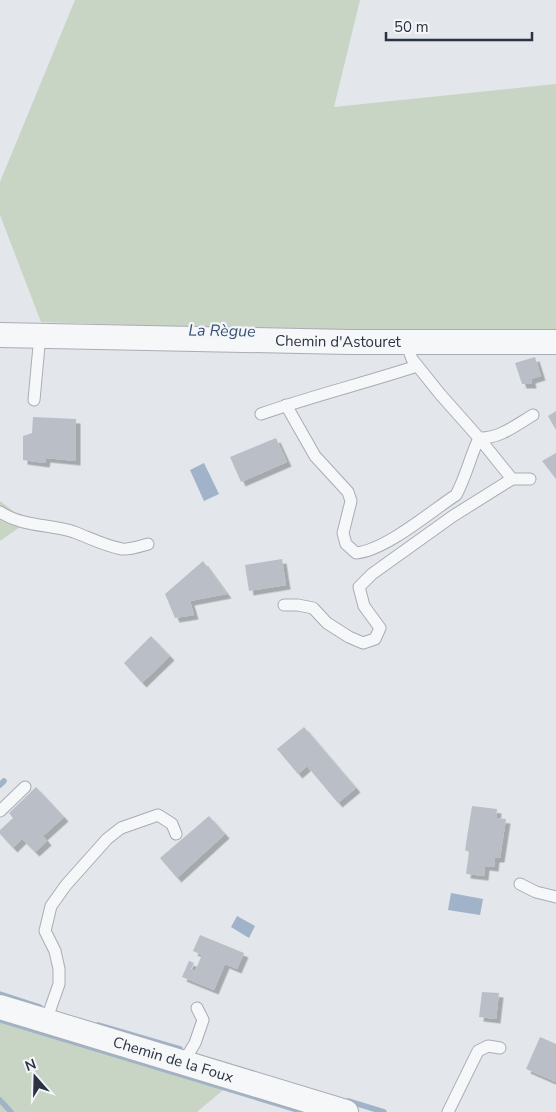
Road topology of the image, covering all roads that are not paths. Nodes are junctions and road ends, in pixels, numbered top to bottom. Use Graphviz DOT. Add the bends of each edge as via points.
graph roads {
  1 [pos="0,334"];
  2 [pos="40,335"];
  3 [pos="406,342"];
  4 [pos="556,342"];
  5 [pos="417,366"];
  6 [pos="34,400"];
  7 [pos="286,405"];
  8 [pos="261,414"];
  9 [pos="533,415"];
  10 [pos="479,438"];
  11 [pos="512,479"];
  12 [pos="530,479"];
  13 [pos="0,512"];
  14 [pos="148,544"];
  15 [pos="284,605"];
  16 [pos="25,787"];
  17 [pos="0,811"];
  18 [pos="176,834"];
  19 [pos="520,884"];
  20 [pos="556,897"];
  21 [pos="0,1007"];
  22 [pos="197,1008"];
  23 [pos="46,1021"];
  24 [pos="500,1048"];
  25 [pos="183,1063"];
  26 [pos="338,1111"];
  27 [pos="448,1112"];
  1 -- 2 [label="street, Chemin d'Astouret"];
  2 -- 3 [label="street, Chemin d'Astouret"];
  2 -- 6 [label="lane"];
  3 -- 4 [label="street, Chemin d'Astouret"];
  3 -- 5 [label="lane"];
  5 -- 7 [label="lane"];
  5 -- 10 [label="lane"];
  7 -- 8 [label="lane"];
  7 -- 10 [label="lane" via="315,456 348,492 351,501 343,533 346,544 356,553 382,546 456,495"];
  9 -- 10 [label="lane" via="500,434"];
  10 -- 11 [label="lane"];
  11 -- 12 [label="lane"];
  11 -- 15 [label="lane" via="453,516 372,574 359,587 364,606 380,628 375,640 363,643 349,638 313,608"];
  13 -- 14 [label="lane" via="124,550"];
  16 -- 17 [label="lane"];
  18 -- 23 [label="lane" via="172,824 158,815 121,828 66,885 51,906 45,931 55,951 59,984"];
  19 -- 20 [label="lane"];
  21 -- 23 [label="street, Chemin de la Foux"];
  22 -- 25 [label="lane" via="203,1020"];
  23 -- 25 [label="street, Chemin de la Foux"];
  24 -- 27 [label="lane" via="488,1046 478,1051"];
  25 -- 26 [label="street, Chemin de la Foux"];
}
